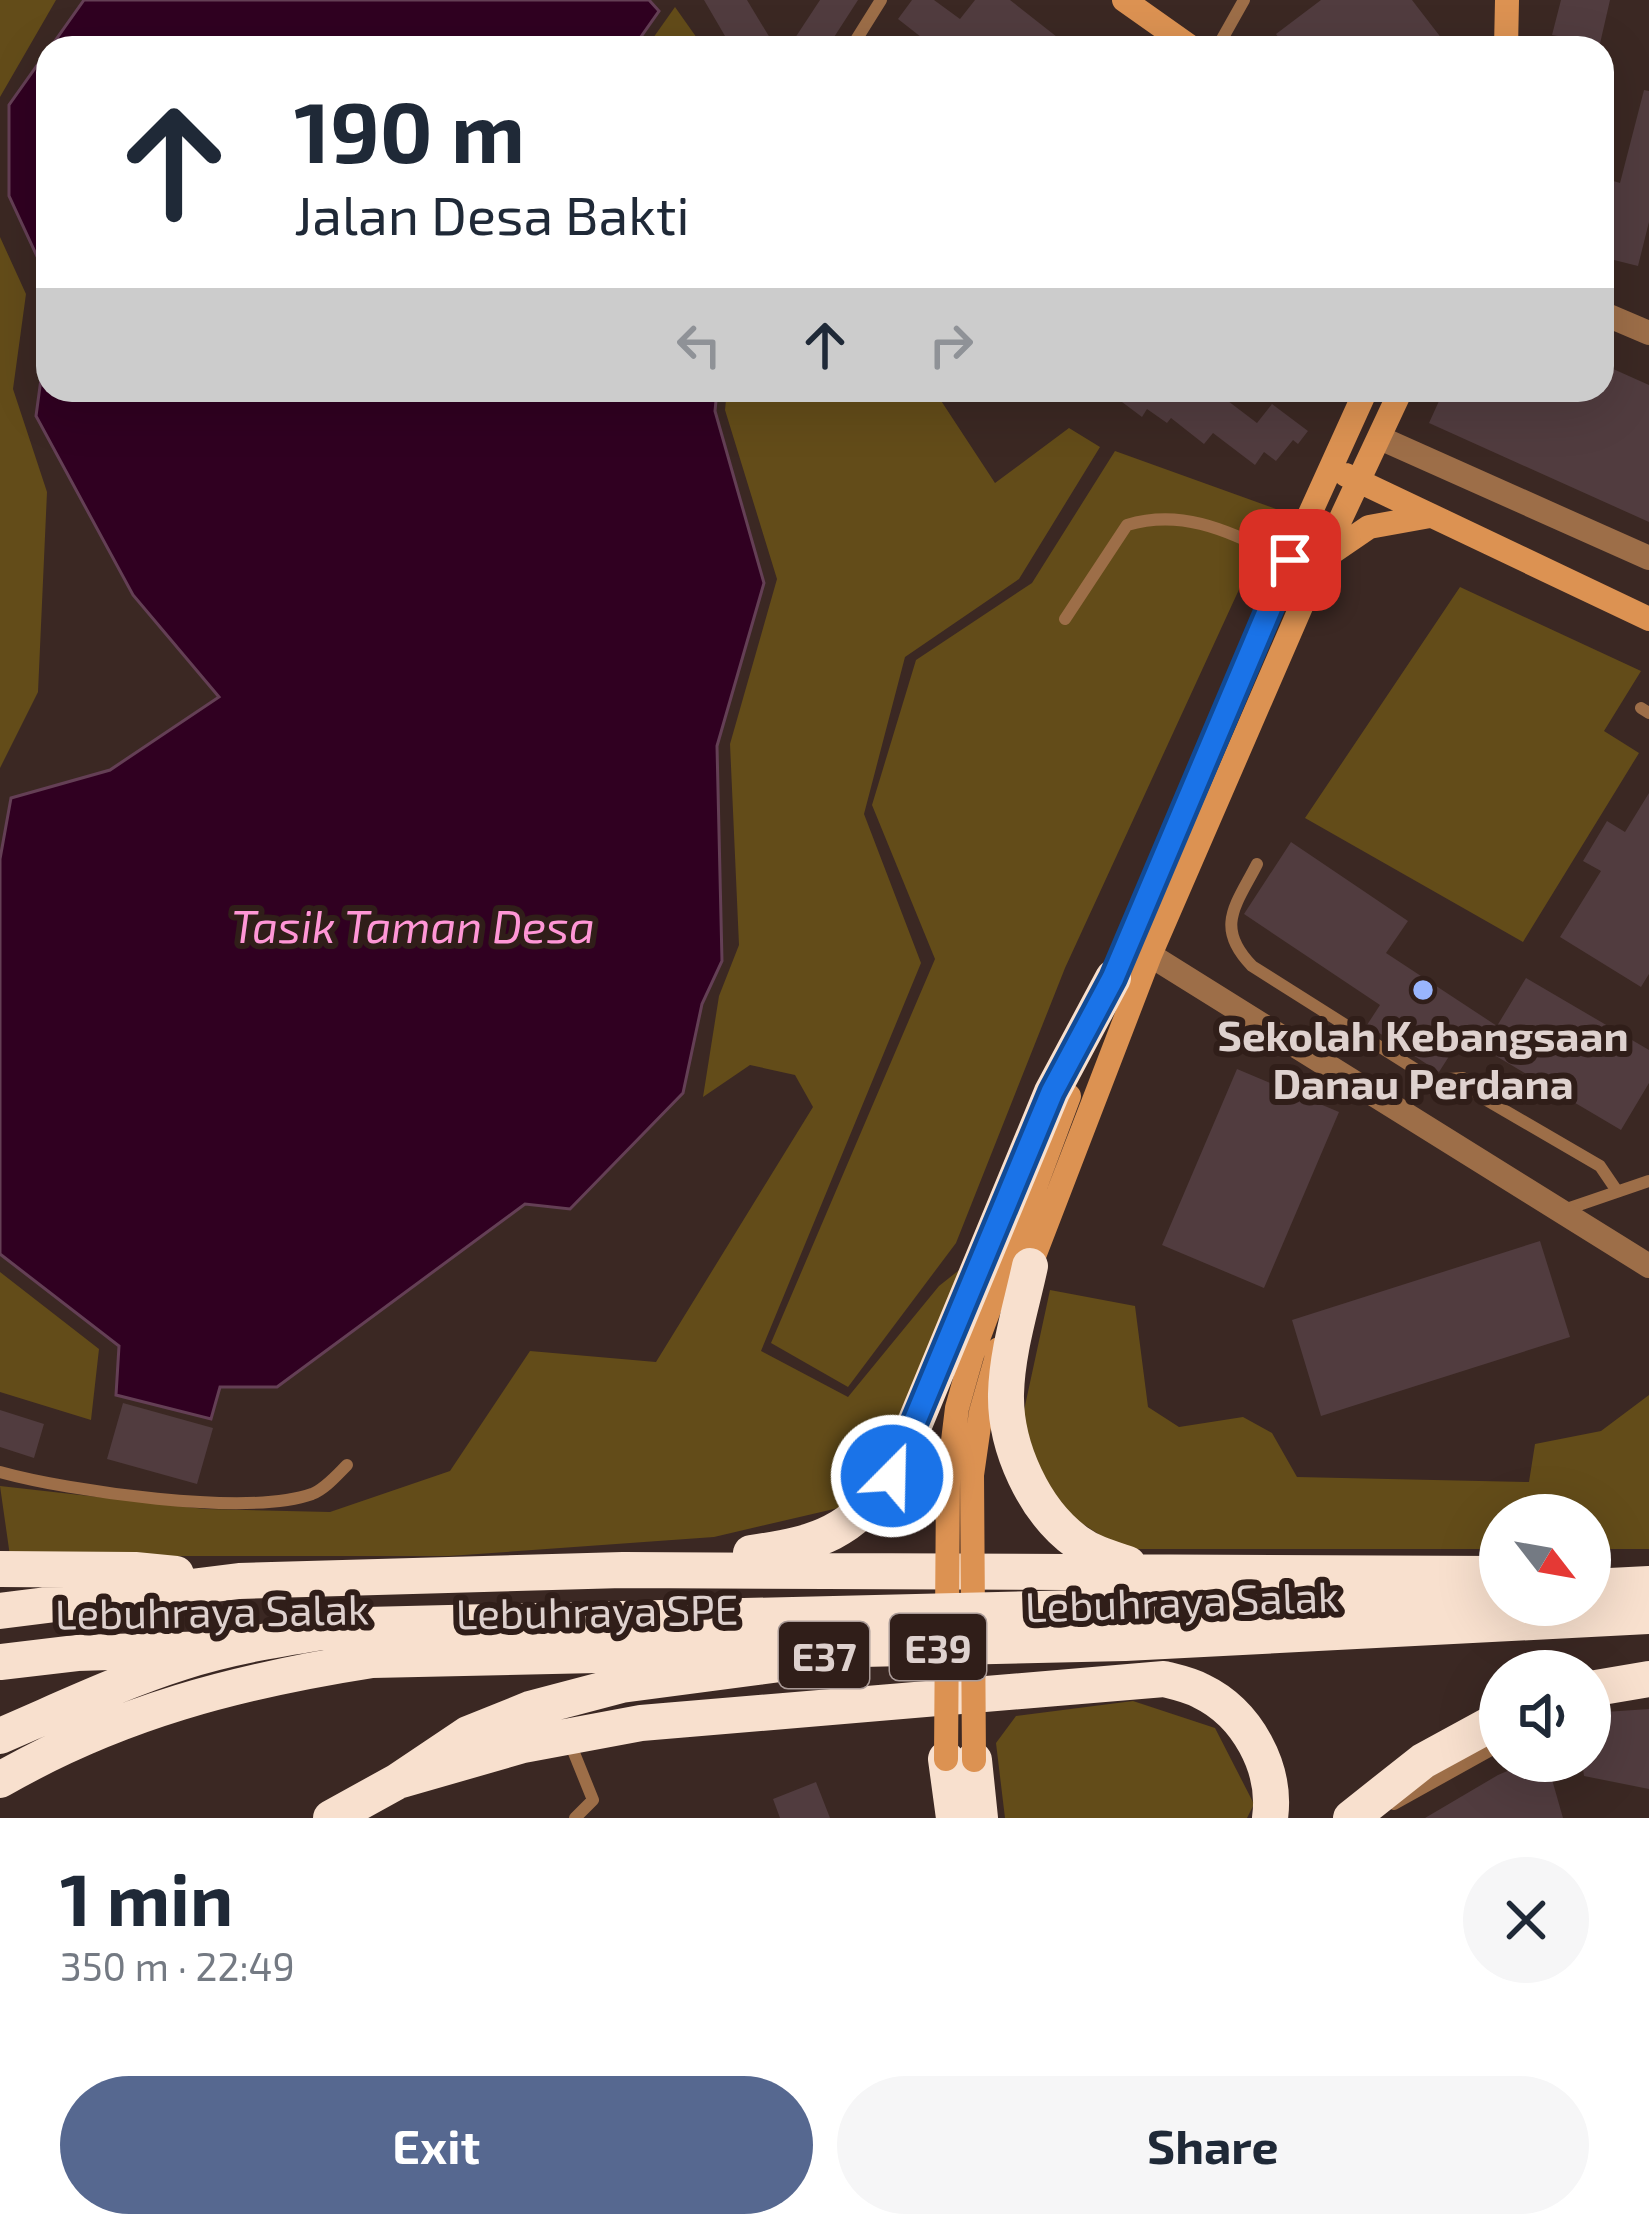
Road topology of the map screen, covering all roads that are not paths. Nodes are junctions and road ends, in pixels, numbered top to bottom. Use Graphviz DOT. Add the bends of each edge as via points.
graph roads {
  1 [pos="881,0"];
  2 [pos="1124,0"];
  3 [pos="1244,0"];
  4 [pos="1507,0"];
  5 [pos="858,36"];
  6 [pos="1175,36"];
  7 [pos="1224,36"];
  8 [pos="1506,36"];
  9 [pos="1614,317"];
  10 [pos="1649,333"];
  11 [pos="1361,402"];
  12 [pos="1396,402"];
  13 [pos="1380,438"];
  14 [pos="1334,468"];
  15 [pos="1360,482"];
  16 [pos="1432,516"];
  17 [pos="1649,558"];
  18 [pos="1290,560"];
  19 [pos="1320,563"];
  20 [pos="1649,619"];
  21 [pos="1065,620"];
  22 [pos="1257,864"];
  23 [pos="1150,955"];
  24 [pos="1113,978"];
  25 [pos="1649,1181"];
  26 [pos="1617,1192"];
  27 [pos="1561,1210"];
  28 [pos="1030,1266"];
  29 [pos="1649,1266"];
  30 [pos="347,1465"];
  31 [pos="0,1472"];
  32 [pos="960,1478"];
  33 [pos="0,1569"];
  34 [pos="623,1570"];
  35 [pos="1155,1572"];
  36 [pos="1649,1573"];
  37 [pos="1479,1574"];
  38 [pos="1611,1574"];
  39 [pos="239,1581"];
  40 [pos="1649,1584"];
  41 [pos="1611,1586"];
  42 [pos="1479,1591"];
  43 [pos="0,1612"];
  44 [pos="1649,1616"];
  45 [pos="1649,1633"];
  46 [pos="899,1653"];
  47 [pos="0,1662"];
  48 [pos="1649,1679"];
  49 [pos="1611,1685"];
  50 [pos="1479,1730"];
  51 [pos="0,1736"];
  52 [pos="568,1736"];
  53 [pos="1479,1756"];
  54 [pos="960,1759"];
  55 [pos="0,1780"];
  56 [pos="398,1781"];
  57 [pos="331,1818"];
  58 [pos="575,1818"];
  59 [pos="954,1818"];
  60 [pos="980,1818"];
  61 [pos="1270,1818"];
  62 [pos="1351,1818"];
  63 [pos="1373,1818"];
  1 -- 5 [label="lane"];
  2 -- 6 [label="street"];
  3 -- 7 [label="lane"];
  4 -- 8 [label="street"];
  9 -- 10 [label="street"];
  11 -- 14 [label="street"];
  12 -- 13 [label="street"];
  13 -- 15 [label="street"];
  13 -- 17 [label="street"];
  14 -- 15 [label="street"];
  14 -- 18 [label="street"];
  15 -- 16 [label="street"];
  15 -- 19 [label="street"];
  16 -- 19 [label="street" via="1369,527"];
  16 -- 20 [label="street"];
  18 -- 21 [label="lane" via="1220,528 1158,515 1127,525"];
  18 -- 24 [label="street"];
  19 -- 23 [label="street"];
  22 -- 26 [label="lane" via="1230,915 1233,946 1252,966 1442,1086 1463,1078 1474,1084 1478,1095 1600,1166"];
  23 -- 27 [label="street"];
  23 -- 28 [label="street"];
  24 -- 32 [label="street" via="972,1355 957,1408"];
  24 -- 34 [label="highway" via="1052,1092 892,1476 868,1508 818,1541"];
  25 -- 26 [label="lane"];
  26 -- 27 [label="lane"];
  27 -- 29 [label="street"];
  28 -- 32 [label="street"];
  28 -- 35 [label="highway" via="1006,1398 1026,1481 1078,1543"];
  30 -- 31 [label="lane" via="317,1493 272,1504 68,1488"];
  32 -- 54 [label="street, bridge"];
  33 -- 39 [label="highway"];
  34 -- 35 [label="highway, Lebuhraya Salak / E37"];
  34 -- 39 [label="highway, Lebuhraya Salak / E37"];
  35 -- 37 [label="highway, Lebuhraya Salak / E37"];
  36 -- 38 [label="highway"];
  39 -- 43 [label="highway, Lebuhraya Salak / E37"];
  40 -- 41 [label="highway"];
  42 -- 51 [label="highway, Lebuhraya SPE / E39, bridge" via="366,1624 187,1660"];
  44 -- 55 [label="highway, Lebuhraya SPE / E39, bridge" via="1125,1643 372,1660 197,1694"];
  45 -- 46 [label="highway, Lebuhraya Salak / E37"];
  46 -- 47 [label="highway, Lebuhraya Salak / E37" via="513,1666 382,1652 165,1648"];
  46 -- 56 [label="highway" via="621,1685 530,1708 468,1734"];
  48 -- 49 [label="highway"];
  50 -- 62 [label="highway" via="1423,1761"];
  52 -- 56 [label="highway"];
  52 -- 58 [label="lane" via="593,1800"];
  52 -- 61 [label="highway" via="734,1713 1164,1678 1231,1712 1254,1742 1270,1774"];
  53 -- 63 [label="lane"];
  54 -- 59 [label="highway"];
  54 -- 60 [label="highway"];
  56 -- 57 [label="highway"];
}
